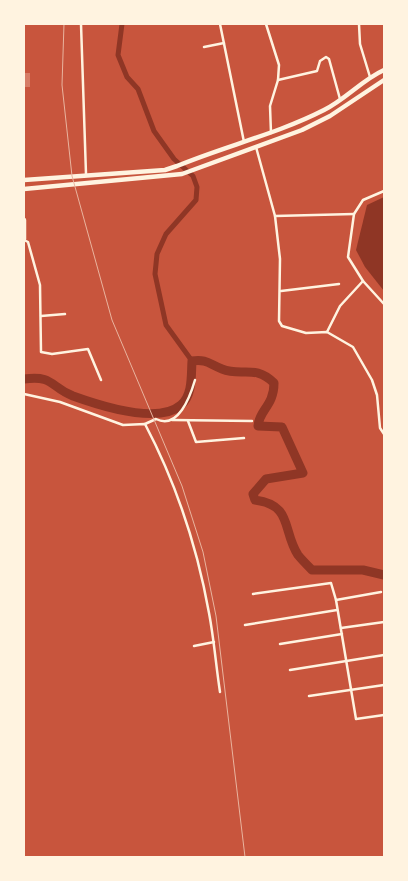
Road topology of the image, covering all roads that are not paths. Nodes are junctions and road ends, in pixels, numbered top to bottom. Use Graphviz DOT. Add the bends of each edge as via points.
graph roads {
  1 [pos="81,24"];
  2 [pos="220,24"];
  3 [pos="266,24"];
  4 [pos="359,24"];
  5 [pos="224,43"];
  6 [pos="204,48"];
  7 [pos="384,70"];
  8 [pos="370,77"];
  9 [pos="278,80"];
  10 [pos="384,80"];
  11 [pos="340,99"];
  12 [pos="271,132"];
  13 [pos="244,143"];
  14 [pos="256,147"];
  15 [pos="86,176"];
  16 [pos="24,180"];
  17 [pos="24,189"];
  18 [pos="384,191"];
  19 [pos="354,214"];
  20 [pos="275,216"];
  21 [pos="24,220"];
  22 [pos="24,239"];
  23 [pos="363,281"];
  24 [pos="338,284"];
  25 [pos="281,292"];
  26 [pos="384,304"];
  27 [pos="65,314"];
  28 [pos="41,316"];
  29 [pos="327,332"];
  30 [pos="101,380"];
  31 [pos="194,380"];
  32 [pos="24,394"];
  33 [pos="172,420"];
  34 [pos="188,421"];
  35 [pos="252,421"];
  36 [pos="145,424"];
  37 [pos="384,434"];
  38 [pos="244,438"];
  39 [pos="381,592"];
  40 [pos="253,594"];
  41 [pos="336,600"];
  42 [pos="337,610"];
  43 [pos="384,622"];
  44 [pos="245,624"];
  45 [pos="341,628"];
  46 [pos="342,634"];
  47 [pos="214,642"];
  48 [pos="280,644"];
  49 [pos="194,646"];
  50 [pos="384,655"];
  51 [pos="346,661"];
  52 [pos="290,670"];
  53 [pos="384,685"];
  54 [pos="350,690"];
  55 [pos="220,692"];
  56 [pos="309,696"];
  57 [pos="384,715"];
  1 -- 15 [label="street"];
  2 -- 5 [label="street"];
  3 -- 9 [label="street" via="279,65"];
  4 -- 8 [label="street" via="360,44"];
  5 -- 6 [label="street"];
  5 -- 13 [label="street"];
  7 -- 8 [label="main road"];
  8 -- 11 [label="main road"];
  9 -- 11 [label="street" via="318,70 320,61 326,57"];
  9 -- 12 [label="street" via="270,106"];
  10 -- 14 [label="main road" via="330,116"];
  11 -- 12 [label="main road" via="327,109"];
  12 -- 13 [label="main road"];
  13 -- 15 [label="main road" via="165,170"];
  14 -- 17 [label="main road" via="182,174"];
  14 -- 20 [label="street"];
  15 -- 16 [label="main road"];
  18 -- 19 [label="street" via="364,200"];
  19 -- 20 [label="street"];
  19 -- 23 [label="street" via="348,257"];
  20 -- 25 [label="street"];
  21 -- 22 [label="main road"];
  22 -- 28 [label="street" via="28,242 40,285"];
  23 -- 26 [label="street"];
  23 -- 29 [label="street" via="340,306"];
  24 -- 25 [label="street"];
  25 -- 29 [label="street" via="278,316 282,326 306,333"];
  27 -- 28 [label="street"];
  28 -- 30 [label="street" via="41,352 52,354 88,349"];
  29 -- 37 [label="street" via="347,342 362,361 377,395 380,428"];
  31 -- 33 [label="street" via="190,399"];
  32 -- 36 [label="street" via="60,402 123,425"];
  33 -- 34 [label="street"];
  33 -- 36 [label="street" via="163,423 156,419"];
  34 -- 35 [label="street"];
  34 -- 38 [label="street" via="196,442"];
  36 -- 47 [label="street" via="189,527"];
  39 -- 41 [label="street"];
  40 -- 41 [label="street" via="331,583"];
  41 -- 42 [label="street"];
  42 -- 44 [label="street"];
  42 -- 45 [label="street"];
  43 -- 45 [label="street"];
  45 -- 46 [label="street"];
  46 -- 48 [label="street"];
  46 -- 51 [label="street"];
  47 -- 49 [label="street"];
  47 -- 55 [label="street"];
  50 -- 51 [label="street"];
  51 -- 52 [label="street"];
  51 -- 54 [label="street"];
  53 -- 54 [label="street"];
  54 -- 56 [label="street"];
  54 -- 57 [label="street" via="356,719"];
}
